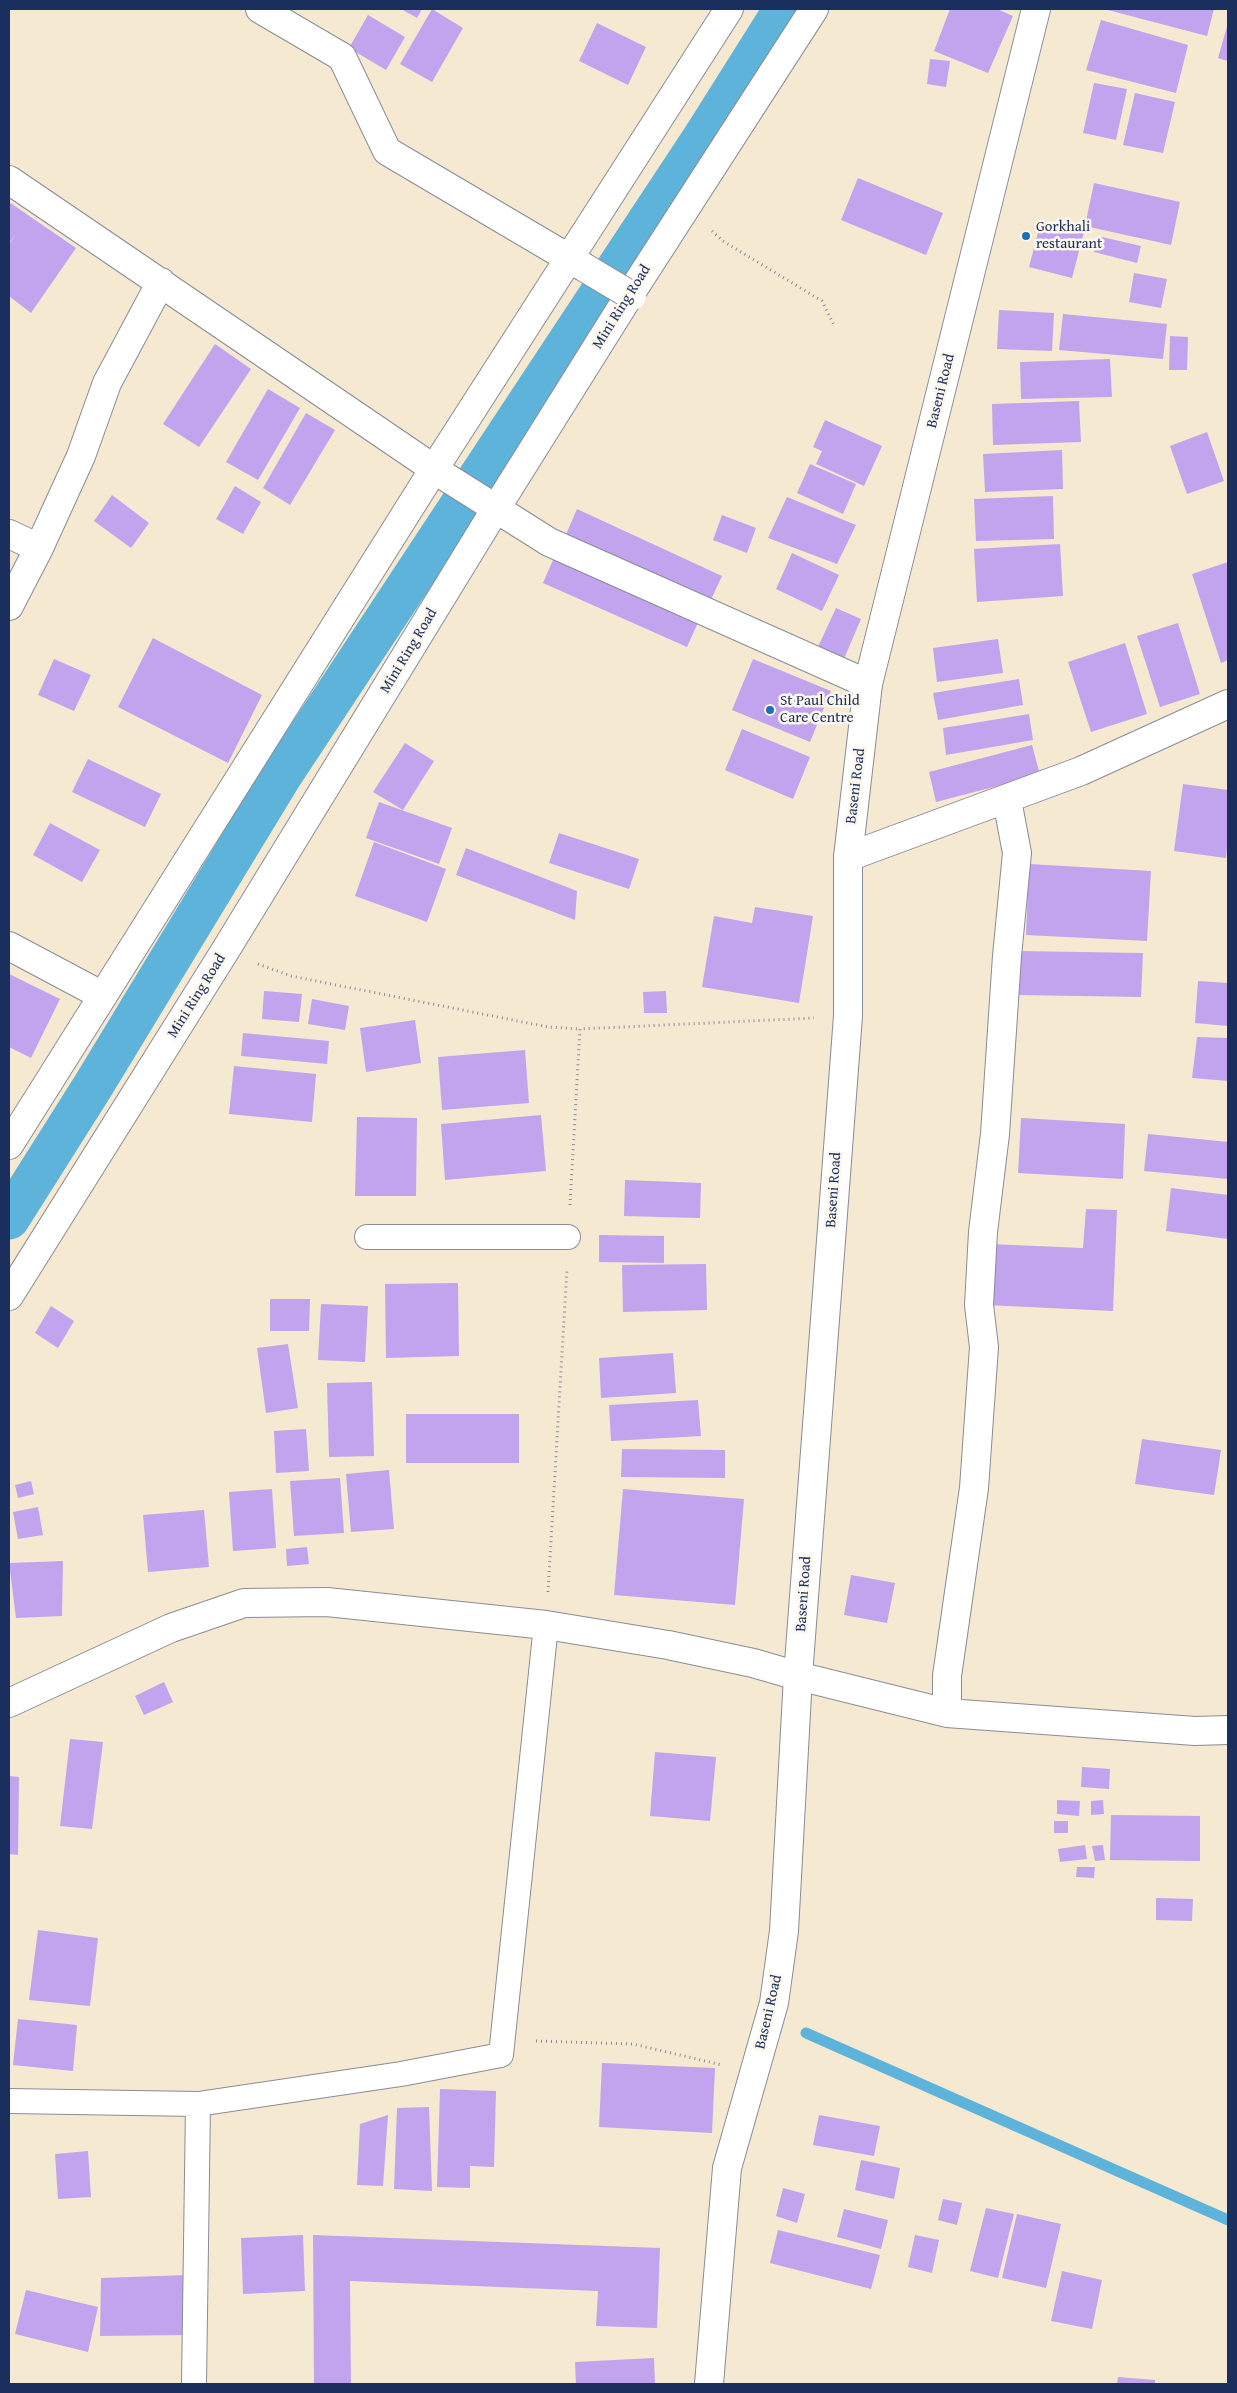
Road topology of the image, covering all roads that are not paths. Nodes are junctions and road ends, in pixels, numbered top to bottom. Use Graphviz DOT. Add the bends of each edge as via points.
graph roads {
  1 [pos="260,9"];
  2 [pos="729,9"];
  3 [pos="814,9"];
  4 [pos="1036,9"];
  5 [pos="9,180"];
  6 [pos="576,262"];
  7 [pos="161,282"];
  8 [pos="629,297"];
  9 [pos="440,473"];
  10 [pos="492,508"];
  11 [pos="9,534"];
  12 [pos="39,548"];
  13 [pos="9,606"];
  14 [pos="868,684"];
  15 [pos="1228,704"];
  16 [pos="1007,800"];
  17 [pos="848,857"];
  18 [pos="9,946"];
  19 [pos="103,996"];
  20 [pos="16,1122"];
  21 [pos="9,1145"];
  22 [pos="568,1236"];
  23 [pos="367,1237"];
  24 [pos="9,1296"];
  25 [pos="546,1625"];
  26 [pos="798,1676"];
  27 [pos="9,1703"];
  28 [pos="947,1713"];
  29 [pos="1228,1730"];
  30 [pos="9,2101"];
  31 [pos="198,2104"];
  32 [pos="194,2384"];
  33 [pos="709,2384"];
  1 -- 6 [label="street" via="342,57 387,152"];
  2 -- 6 [label="street"];
  3 -- 8 [label="street, Mini Ring Road"];
  4 -- 14 [label="street, Baseni Road"];
  5 -- 7 [label="street"];
  6 -- 8 [label="street, bridge"];
  6 -- 9 [label="street"];
  7 -- 9 [label="street"];
  7 -- 12 [label="street" via="106,383 81,456"];
  8 -- 10 [label="street, Mini Ring Road"];
  9 -- 10 [label="street"];
  9 -- 19 [label="street"];
  10 -- 14 [label="street" via="549,542"];
  10 -- 24 [label="street, Mini Ring Road" via="225,952"];
  11 -- 12 [label="street"];
  12 -- 13 [label="street"];
  14 -- 17 [label="street, Baseni Road"];
  15 -- 16 [label="street" via="1081,772"];
  16 -- 17 [label="street"];
  16 -- 28 [label="street" via="1017,853 981,1269 979,1305 984,1347 974,1488 947,1676"];
  17 -- 26 [label="street, Baseni Road" via="848,1016"];
  18 -- 19 [label="street"];
  19 -- 20 [label="street"];
  20 -- 21 [label="street"];
  22 -- 23 [label="lane"];
  25 -- 26 [label="street" via="668,1645"];
  25 -- 27 [label="street" via="326,1602 244,1603 171,1628"];
  25 -- 31 [label="lane" via="501,2056"];
  26 -- 28 [label="street"];
  26 -- 33 [label="street, Baseni Road" via="784,1931 774,2003 727,2168"];
  28 -- 29 [label="street"];
  30 -- 31 [label="lane"];
  31 -- 32 [label="lane"];
}
